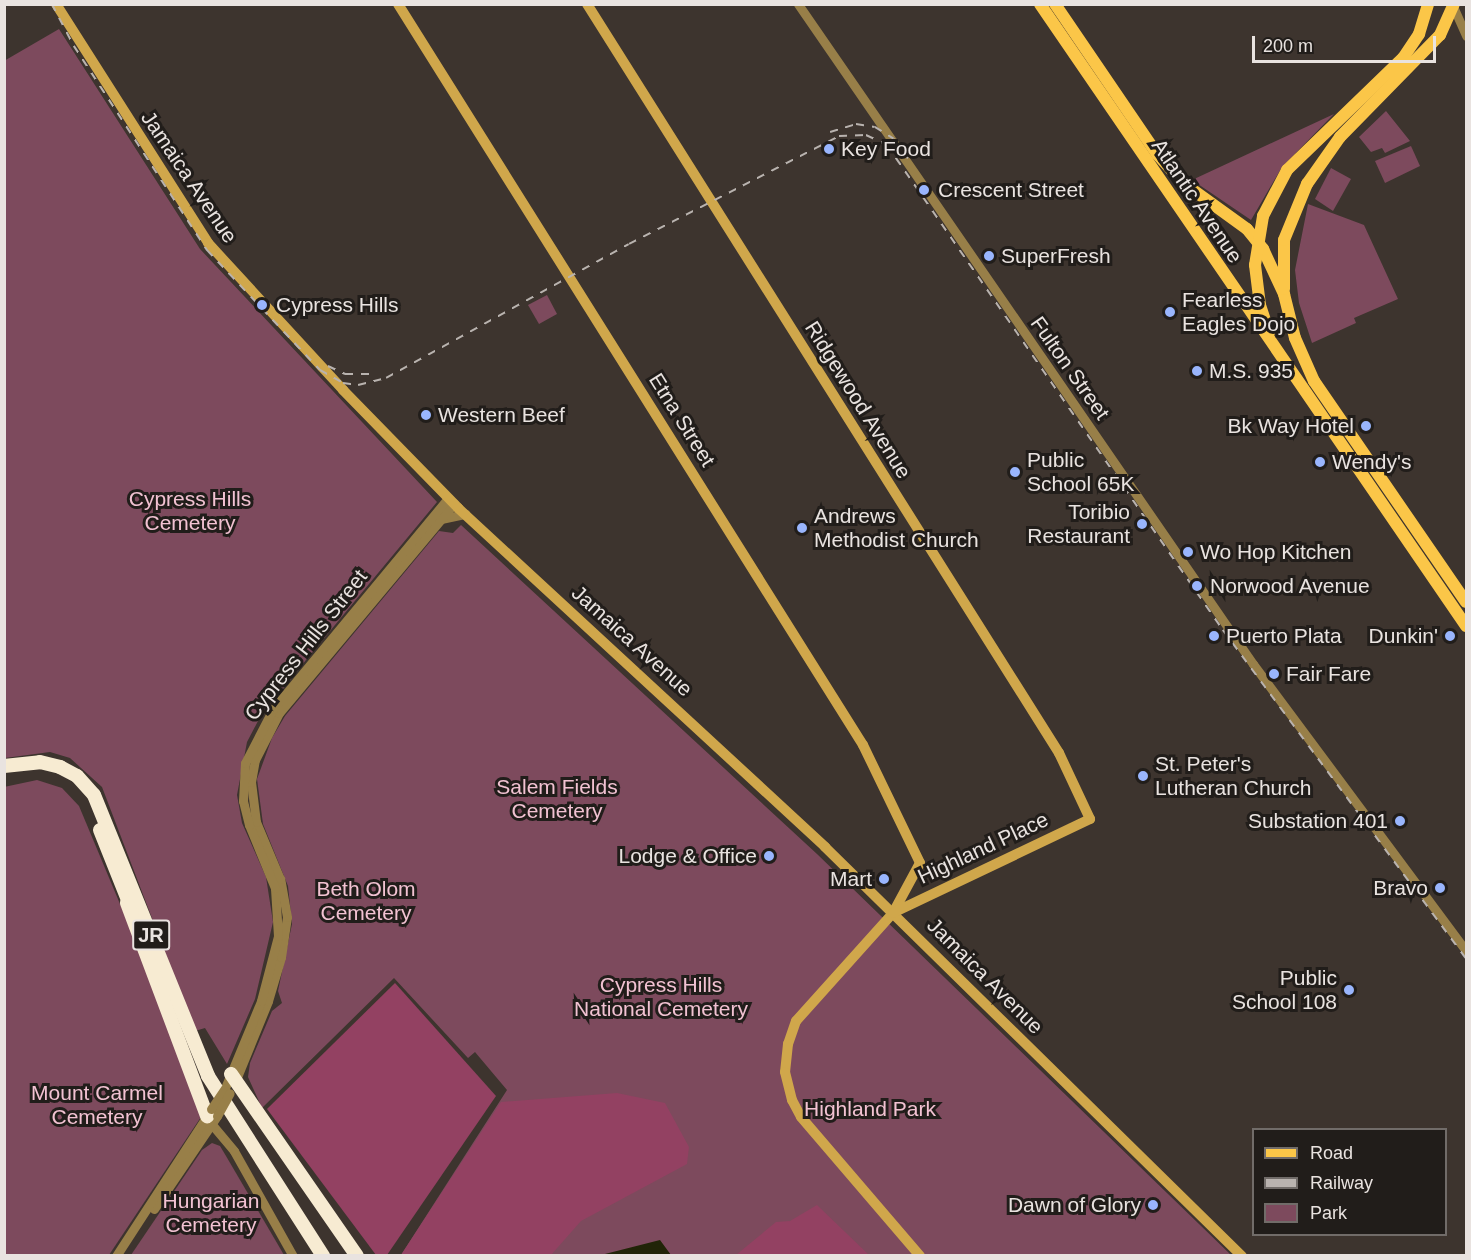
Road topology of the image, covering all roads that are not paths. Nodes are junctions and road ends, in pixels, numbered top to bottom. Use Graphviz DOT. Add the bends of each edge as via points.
graph roads {
  1 [pos="56,4"];
  2 [pos="398,4"];
  3 [pos="587,4"];
  4 [pos="798,4"];
  5 [pos="1040,4"];
  6 [pos="1055,4"];
  7 [pos="1428,4"];
  8 [pos="1453,5"];
  9 [pos="1467,36"];
  10 [pos="1284,294"];
  11 [pos="1280,357"];
  12 [pos="451,501"];
  13 [pos="465,514"];
  14 [pos="441,519"];
  15 [pos="1467,602"];
  16 [pos="1467,626"];
  17 [pos="4,766"];
  18 [pos="4,776"];
  19 [pos="1090,819"];
  20 [pos="122,886"];
  21 [pos="893,913"];
  22 [pos="1467,951"];
  23 [pos="230,1084"];
  24 [pos="212,1117"];
  25 [pos="303,1223"];
  26 [pos="355,1253"];
  27 [pos="116,1256"];
  28 [pos="123,1256"];
  29 [pos="293,1256"];
  30 [pos="315,1256"];
  31 [pos="323,1256"];
  32 [pos="329,1256"];
  33 [pos="920,1256"];
  34 [pos="1242,1256"];
  1 -- 12 [label="main road, Jamaica Avenue" via="207,243"];
  2 -- 21 [label="main road, Etna Street" via="863,745 920,863"];
  3 -- 19 [label="main road, Ridgewood Avenue" via="1059,753"];
  4 -- 22 [label="street, Fulton Street" via="1201,589"];
  5 -- 11 [label="main road, Atlantic Avenue"];
  6 -- 10 [label="main road, Atlantic Avenue" via="1157,154 1189,188 1247,229 1263,249"];
  7 -- 11 [label="main road, bridge" via="1419,34 1404,58 1287,170 1263,216 1255,264 1260,305"];
  8 -- 9 [label="street"];
  8 -- 10 [label="main road" via="1440,35 1340,137 1307,184 1284,240"];
  10 -- 15 [label="main road, Atlantic Avenue" via="1295,338 1314,381"];
  11 -- 16 [label="main road, Atlantic Avenue"];
  12 -- 13 [label="main road, Jamaica Avenue"];
  12 -- 14 [label="street, Cypress Hills Street"];
  12 -- 23 [label="street, Cypress Hills Street" via="273,709 245,763 243,801 275,888 278,936 261,1001"];
  13 -- 14 [label="street"];
  13 -- 21 [label="main road, Jamaica Avenue"];
  14 -- 23 [label="street, Cypress Hills Street" via="279,713 255,760 251,782 256,822 280,879 287,917 268,1001"];
  17 -- 25 [label="highway, JR" via="40,762 60,767 77,776 94,795 203,1066"];
  18 -- 20 [label="highway, JR" via="41,772 60,777 76,788 95,816"];
  19 -- 21 [label="main road, Highland Place"];
  20 -- 24 [label="highway" via="139,943"];
  20 -- 30 [label="highway, JR" via="199,1075"];
  21 -- 33 [label="main road" via="796,1021 785,1072 801,1117"];
  21 -- 34 [label="main road, Jamaica Avenue"];
  23 -- 24 [label="street, Cypress Hills Street, bridge"];
  23 -- 26 [label="highway"];
  24 -- 27 [label="street, Cypress Hills Street"];
  24 -- 28 [label="street, Cypress Hills Street"];
  24 -- 29 [label="street"];
  25 -- 31 [label="highway, JR"];
  25 -- 32 [label="highway"];
}
